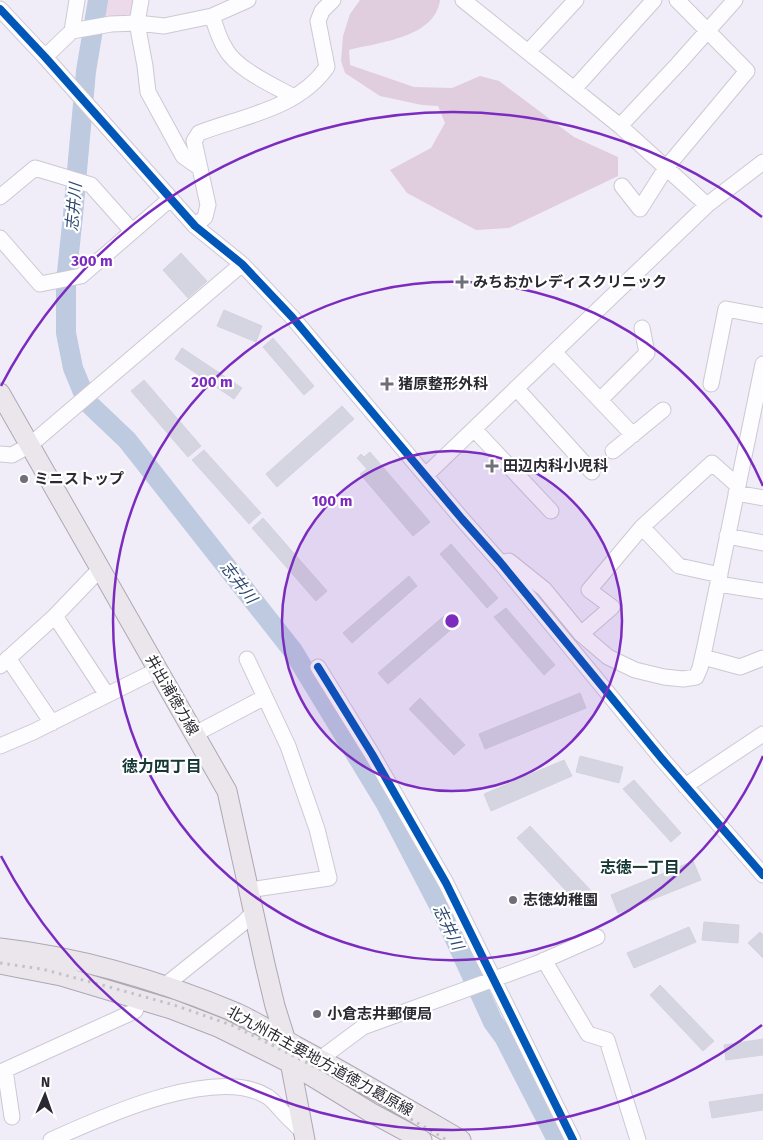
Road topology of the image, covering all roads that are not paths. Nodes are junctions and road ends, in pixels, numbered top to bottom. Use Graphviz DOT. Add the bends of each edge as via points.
graph roads {
  1 [pos="77,0"];
  2 [pos="141,0"];
  3 [pos="248,0"];
  4 [pos="333,0"];
  5 [pos="463,0"];
  6 [pos="576,0"];
  7 [pos="654,0"];
  8 [pos="677,0"];
  9 [pos="735,0"];
  10 [pos="0,9"];
  11 [pos="212,16"];
  12 [pos="137,23"];
  13 [pos="72,31"];
  14 [pos="708,31"];
  15 [pos="528,52"];
  16 [pos="45,57"];
  17 [pos="574,89"];
  18 [pos="294,98"];
  19 [pos="620,126"];
  20 [pos="763,162"];
  21 [pos="200,168"];
  22 [pos="666,168"];
  23 [pos="622,186"];
  24 [pos="0,198"];
  25 [pos="170,199"];
  26 [pos="708,205"];
  27 [pos="194,226"];
  28 [pos="132,231"];
  29 [pos="0,238"];
  30 [pos="242,264"];
  31 [pos="763,316"];
  32 [pos="642,328"];
  33 [pos="554,352"];
  34 [pos="763,364"];
  35 [pos="711,384"];
  36 [pos="516,388"];
  37 [pos="0,393"];
  38 [pos="600,400"];
  39 [pos="663,410"];
  40 [pos="474,429"];
  41 [pos="633,434"];
  42 [pos="30,445"];
  43 [pos="613,452"];
  44 [pos="0,454"];
  45 [pos="592,472"];
  46 [pos="426,475"];
  47 [pos="737,490"];
  48 [pos="763,498"];
  49 [pos="551,511"];
  50 [pos="642,527"];
  51 [pos="728,536"];
  52 [pos="763,543"];
  53 [pos="500,562"];
  54 [pos="100,568"];
  55 [pos="719,580"];
  56 [pos="763,591"];
  57 [pos="55,616"];
  58 [pos="581,634"];
  59 [pos="702,657"];
  60 [pos="247,658"];
  61 [pos="763,658"];
  62 [pos="4,662"];
  63 [pos="318,667"];
  64 [pos="157,670"];
  65 [pos="107,695"];
  66 [pos="265,697"];
  67 [pos="52,723"];
  68 [pos="195,734"];
  69 [pos="763,734"];
  70 [pos="0,746"];
  71 [pos="685,786"];
  72 [pos="763,875"];
  73 [pos="249,890"];
  74 [pos="254,912"];
  75 [pos="597,937"];
  76 [pos="0,948"];
  77 [pos="544,960"];
  78 [pos="0,964"];
  79 [pos="494,980"];
  80 [pos="163,987"];
  81 [pos="140,999"];
  82 [pos="286,1041"];
  83 [pos="320,1059"];
  84 [pos="290,1063"];
  85 [pos="12,1117"];
  86 [pos="304,1136"];
  87 [pos="51,1140"];
  88 [pos="422,1140"];
  89 [pos="461,1140"];
  90 [pos="573,1140"];
  91 [pos="638,1140"];
  1 -- 13 [label="street"];
  2 -- 12 [label="street"];
  3 -- 11 [label="street"];
  4 -- 18 [label="street" via="322,11 318,21 327,67"];
  5 -- 15 [label="street"];
  6 -- 15 [label="street"];
  7 -- 17 [label="street"];
  8 -- 14 [label="street"];
  9 -- 14 [label="street"];
  10 -- 16 [label="street"];
  11 -- 12 [label="street" via="164,26"];
  11 -- 18 [label="street" via="232,58"];
  12 -- 13 [label="street"];
  12 -- 21 [label="street" via="148,92 183,156"];
  13 -- 16 [label="street"];
  14 -- 19 [label="street"];
  14 -- 22 [label="street" via="747,71"];
  15 -- 17 [label="street"];
  16 -- 25 [label="street"];
  17 -- 19 [label="street"];
  18 -- 21 [label="street" via="281,106 199,133 194,141"];
  19 -- 22 [label="street"];
  20 -- 26 [label="street"];
  21 -- 27 [label="street" via="208,205 205,217"];
  22 -- 23 [label="street" via="640,208"];
  22 -- 26 [label="street"];
  24 -- 28 [label="street" via="35,168 91,185"];
  25 -- 27 [label="street"];
  25 -- 28 [label="street"];
  26 -- 33 [label="street"];
  27 -- 30 [label="street"];
  28 -- 29 [label="street" via="81,276 40,284"];
  30 -- 42 [label="street"];
  30 -- 46 [label="street" via="292,317"];
  31 -- 35 [label="street" via="726,309"];
  32 -- 38 [label="street" via="648,353"];
  33 -- 36 [label="street"];
  33 -- 38 [label="street"];
  34 -- 47 [label="street"];
  36 -- 40 [label="street"];
  36 -- 45 [label="street"];
  37 -- 42 [label="main road, 井出浦徳力線"];
  38 -- 41 [label="street"];
  39 -- 41 [label="street"];
  40 -- 46 [label="street"];
  40 -- 49 [label="street"];
  41 -- 43 [label="street"];
  42 -- 44 [label="street" via="12,455"];
  42 -- 54 [label="main road, 井出浦徳力線"];
  46 -- 53 [label="street"];
  47 -- 48 [label="street"];
  47 -- 50 [label="street" via="712,463"];
  47 -- 51 [label="street"];
  50 -- 55 [label="street" via="679,566"];
  50 -- 58 [label="street" via="589,590 612,607"];
  51 -- 52 [label="street"];
  51 -- 55 [label="street"];
  53 -- 58 [label="street" via="509,561 544,590"];
  53 -- 71 [label="street"];
  54 -- 57 [label="street"];
  54 -- 64 [label="main road, 井出浦徳力線"];
  55 -- 56 [label="street"];
  55 -- 59 [label="street"];
  57 -- 62 [label="street"];
  57 -- 65 [label="street"];
  58 -- 59 [label="street" via="608,657 635,670 664,677 696,677"];
  59 -- 61 [label="street" via="740,666"];
  60 -- 66 [label="street"];
  62 -- 67 [label="street"];
  63 -- 79 [label="street" via="446,883"];
  64 -- 65 [label="street"];
  64 -- 68 [label="main road, 井出浦徳力線"];
  65 -- 67 [label="street"];
  66 -- 68 [label="street"];
  66 -- 73 [label="street" via="288,746 317,829 329,878"];
  67 -- 70 [label="street"];
  68 -- 73 [label="main road, 井出浦徳力線" via="227,791"];
  69 -- 71 [label="street"];
  71 -- 72 [label="street"];
  73 -- 74 [label="main road, 井出浦徳力線"];
  74 -- 80 [label="street"];
  74 -- 82 [label="main road, 井出浦徳力線"];
  75 -- 77 [label="street"];
  76 -- 80 [label="main road, 北九州市主要地方道徳力葛原線" via="89,964"];
  77 -- 79 [label="street"];
  77 -- 91 [label="street" via="588,1034 606,1040"];
  78 -- 81 [label="main road, 北九州市主要地方道徳力葛原線" via="61,976"];
  79 -- 83 [label="street" via="363,1027"];
  79 -- 90 [label="street"];
  80 -- 82 [label="main road, 北九州市主要地方道徳力葛原線" via="238,1014"];
  81 -- 84 [label="main road, 北九州市主要地方道徳力葛原線" via="220,1028"];
  81 -- 85 [label="street" via="135,1012 5,1070"];
  82 -- 83 [label="main road, 北九州市主要地方道徳力葛原線"];
  82 -- 84 [label="main road, 井出浦徳力線"];
  83 -- 89 [label="main road, 北九州市主要地方道徳力葛原線"];
  84 -- 86 [label="main road, 井出浦徳力線"];
  84 -- 88 [label="main road, 北九州市主要地方道徳力葛原線"];
  86 -- 87 [label="street" via="269,1097 245,1087 215,1085 104,1116"];
}
